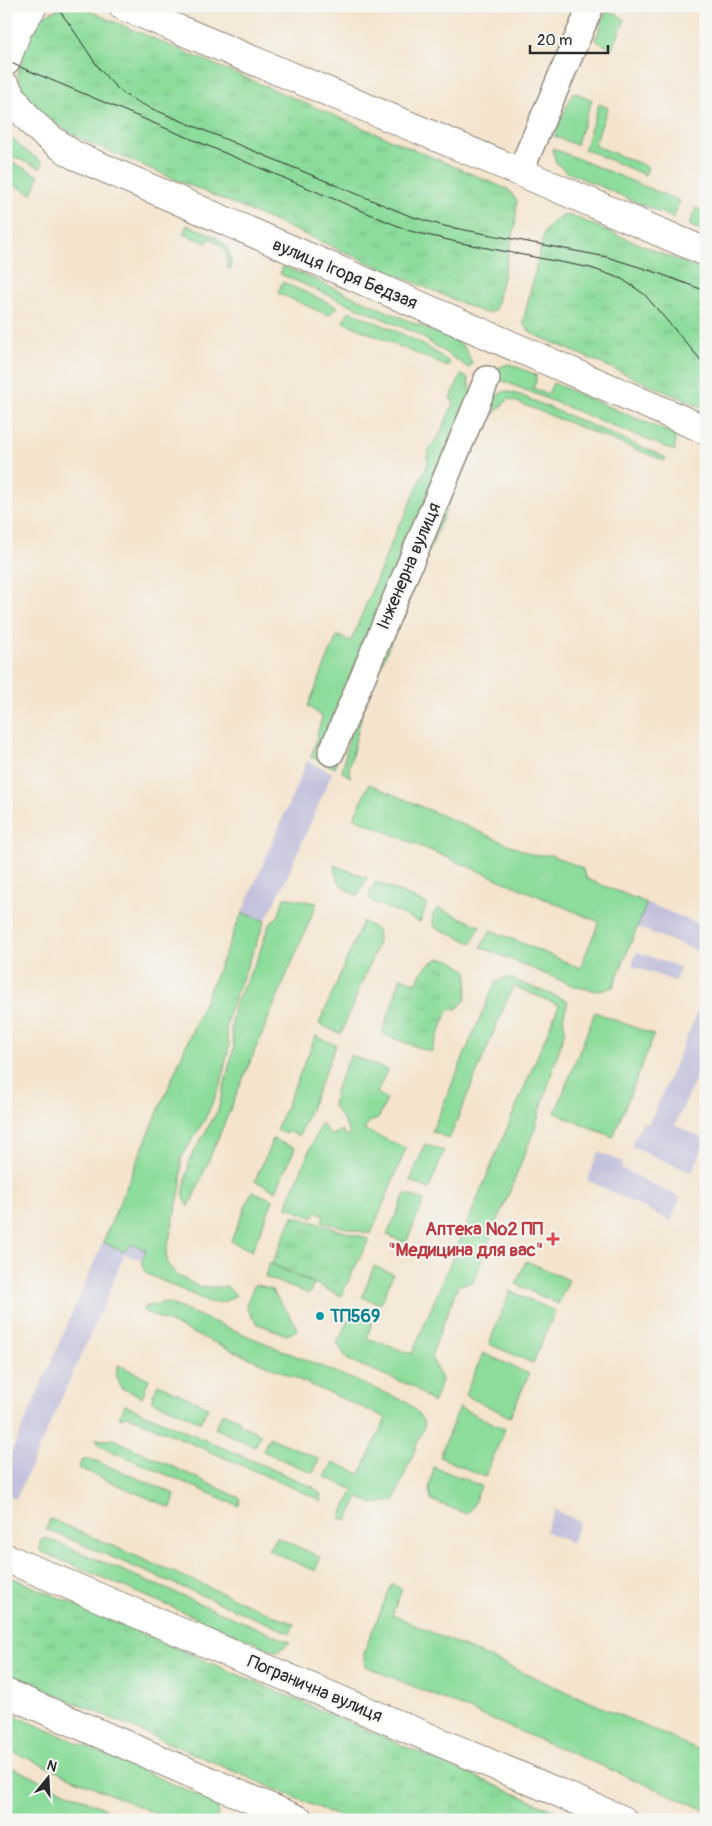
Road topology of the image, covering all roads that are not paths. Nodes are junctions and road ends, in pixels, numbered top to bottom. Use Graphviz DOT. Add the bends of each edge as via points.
graph roads {
  1 [pos="33,6"];
  2 [pos="123,6"];
  3 [pos="591,6"];
  4 [pos="6,61"];
  5 [pos="7,87"];
  6 [pos="520,172"];
  7 [pos="706,252"];
  8 [pos="487,380"];
  9 [pos="706,430"];
  10 [pos="331,753"];
  11 [pos="6,1558"];
  12 [pos="6,1693"];
  13 [pos="299,1820"];
  14 [pos="623,1820"];
  1 -- 4 [label="street" via="18,29"];
  2 -- 6 [label="street"];
  3 -- 6 [label="street"];
  5 -- 9 [label="street, вулиця Ігоря Бедзая" via="28,120 74,155"];
  6 -- 7 [label="street"];
  8 -- 10 [label="street, Інженерна вулиця"];
  11 -- 14 [label="street, Погранична вулиця"];
  12 -- 13 [label="street"];
}
